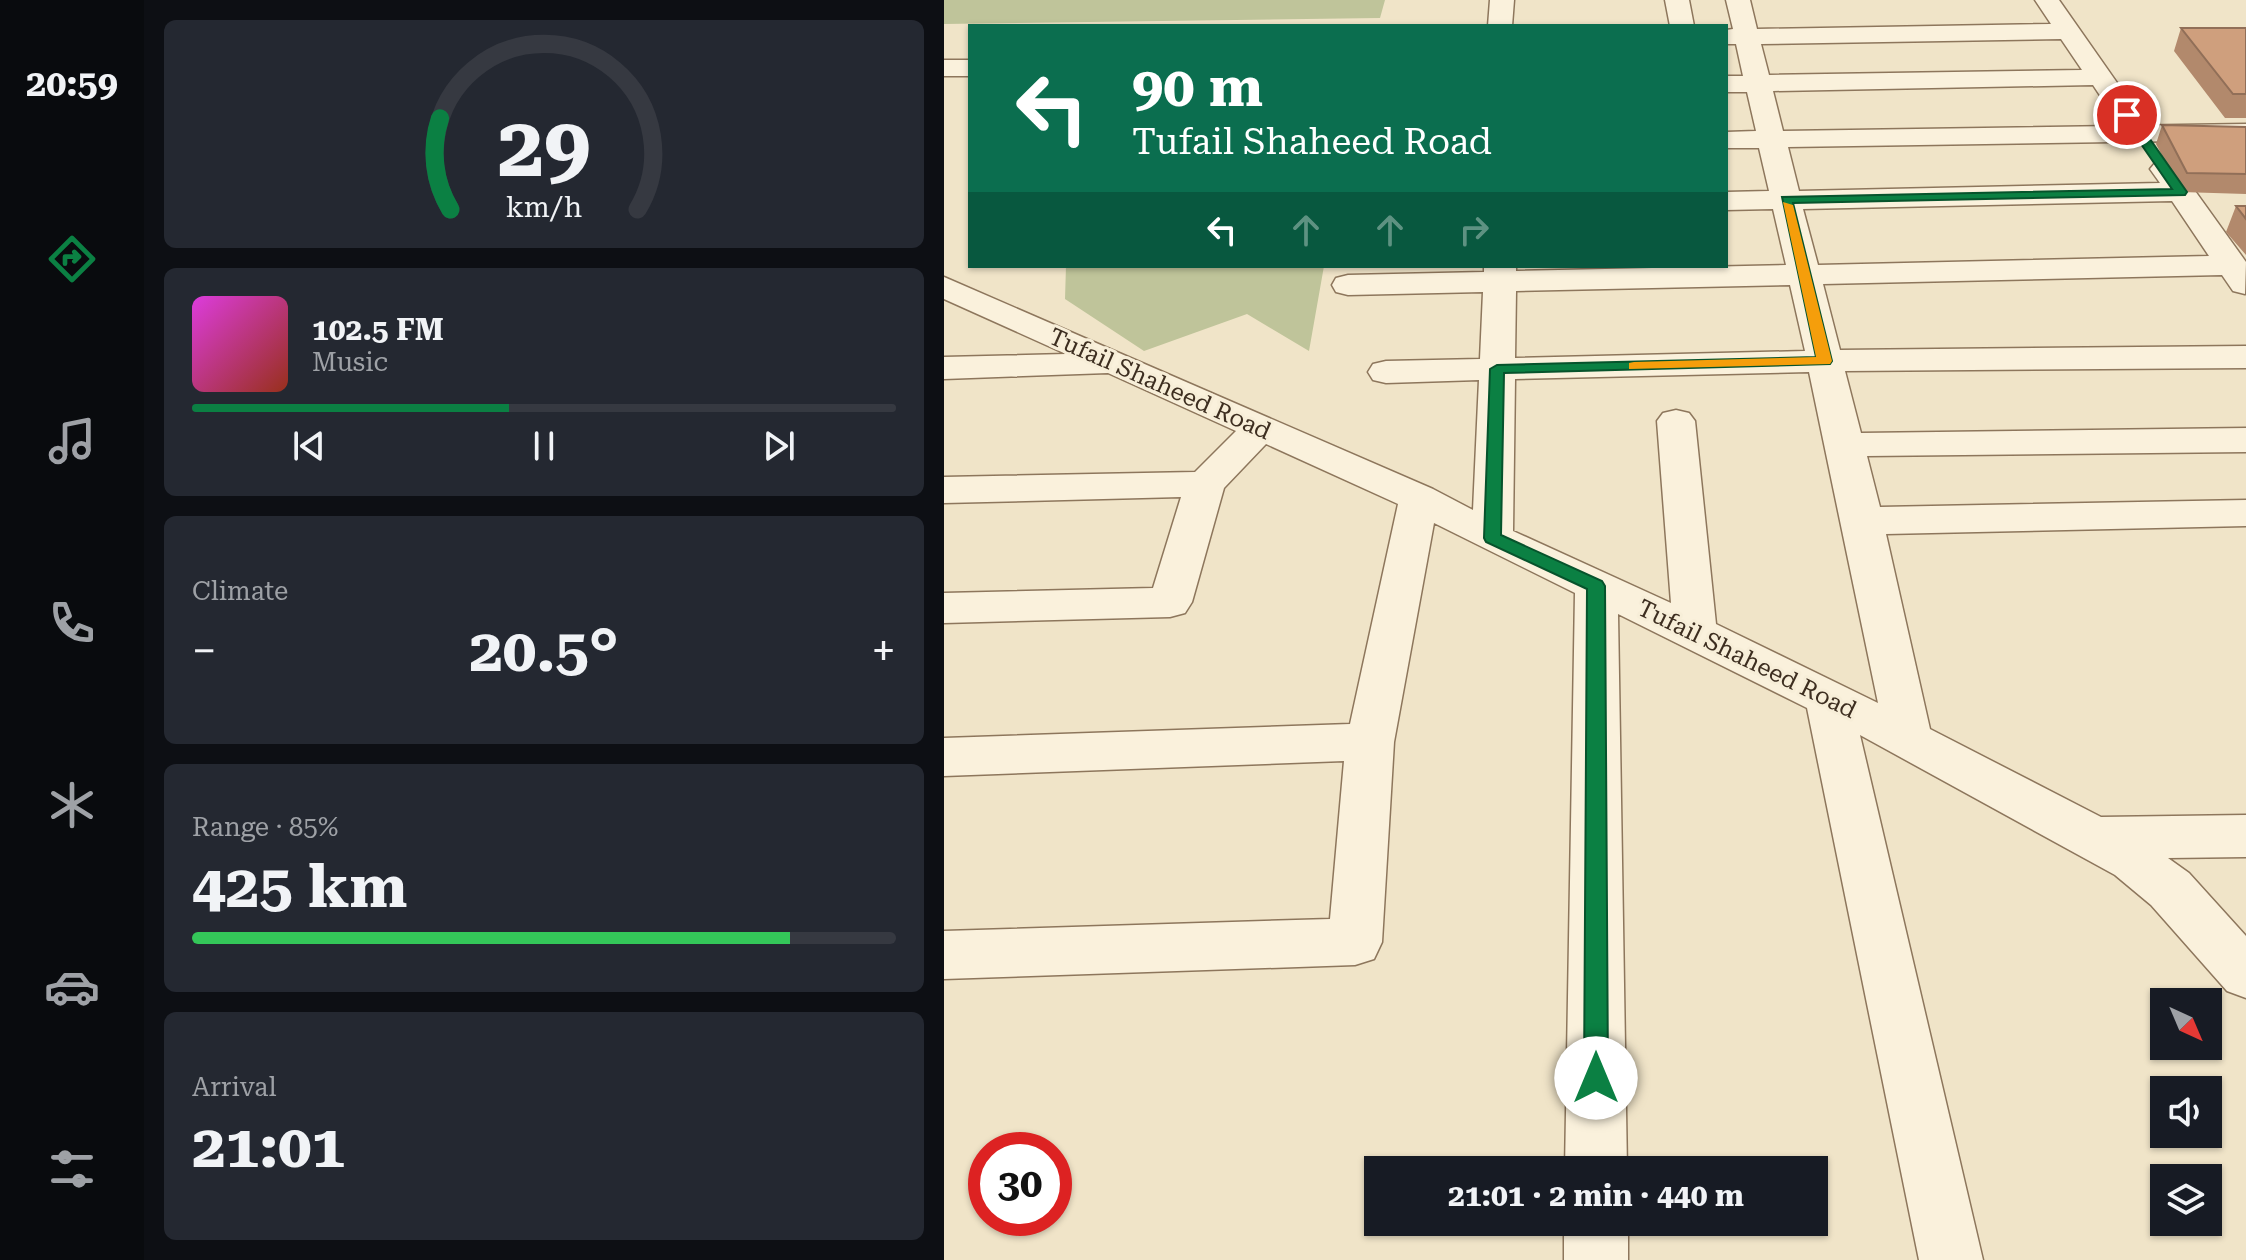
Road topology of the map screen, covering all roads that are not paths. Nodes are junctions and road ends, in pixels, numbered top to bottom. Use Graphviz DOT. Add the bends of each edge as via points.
graph roads {
  1 [pos="1502,0"];
  2 [pos="1677,0"];
  3 [pos="1738,0"];
  4 [pos="2047,0"];
  5 [pos="1500,24"];
  6 [pos="1682,24"];
  7 [pos="2069,31"];
  8 [pos="1736,36"];
  9 [pos="944,68"];
  10 [pos="968,68"];
  11 [pos="2101,77"];
  12 [pos="1742,84"];
  13 [pos="2246,132"];
  14 [pos="2140,133"];
  15 [pos="1771,139"];
  16 [pos="1728,140"];
  17 [pos="2181,192"];
  18 [pos="1786,200"];
  19 [pos="1728,201"];
  20 [pos="1500,274"];
  21 [pos="1804,275"];
  22 [pos="2239,275"];
  23 [pos="1348,285"];
  24 [pos="944,287"];
  25 [pos="2246,357"];
  26 [pos="1825,361"];
  27 [pos="1112,364"];
  28 [pos="944,368"];
  29 [pos="1497,369"];
  30 [pos="1386,372"];
  31 [pos="1676,421"];
  32 [pos="1260,429"];
  33 [pos="2246,440"];
  34 [pos="1845,445"];
  35 [pos="1205,484"];
  36 [pos="944,490"];
  37 [pos="1419,498"];
  38 [pos="2246,513"];
  39 [pos="1863,521"];
  40 [pos="1492,538"];
  41 [pos="1596,586"];
  42 [pos="944,608"];
  43 [pos="1695,632"];
  44 [pos="1828,698"];
  45 [pos="1909,739"];
  46 [pos="1370,742"];
  47 [pos="944,757"];
  48 [pos="2246,836"];
  49 [pos="2095,838"];
  50 [pos="944,955"];
  51 [pos="2246,974"];
  52 [pos="1596,1156"];
  53 [pos="1596,1236"];
  54 [pos="1596,1260"];
  55 [pos="1951,1260"];
  1 -- 5 [label="street"];
  2 -- 6 [label="street"];
  3 -- 8 [label="street"];
  4 -- 7 [label="street"];
  7 -- 8 [label="street"];
  7 -- 11 [label="street"];
  8 -- 12 [label="street"];
  9 -- 10 [label="street"];
  11 -- 12 [label="street"];
  11 -- 14 [label="street"];
  12 -- 15 [label="street"];
  13 -- 14 [label="street"];
  14 -- 15 [label="street"];
  14 -- 17 [label="street"];
  15 -- 16 [label="street"];
  15 -- 18 [label="street"];
  17 -- 18 [label="street"];
  17 -- 22 [label="street"];
  18 -- 19 [label="street"];
  18 -- 21 [label="street"];
  20 -- 21 [label="street"];
  20 -- 23 [label="street"];
  20 -- 29 [label="street"];
  21 -- 22 [label="street"];
  21 -- 26 [label="street"];
  24 -- 27 [label="street, Tufail Shaheed Road"];
  25 -- 26 [label="street"];
  26 -- 29 [label="street"];
  26 -- 34 [label="street"];
  27 -- 28 [label="street"];
  27 -- 32 [label="street, Tufail Shaheed Road"];
  29 -- 30 [label="street"];
  29 -- 40 [label="street"];
  31 -- 43 [label="street"];
  32 -- 35 [label="street"];
  32 -- 37 [label="street, Tufail Shaheed Road"];
  33 -- 34 [label="street"];
  34 -- 39 [label="street"];
  35 -- 36 [label="street"];
  35 -- 42 [label="street" via="1170,602"];
  37 -- 40 [label="street, Tufail Shaheed Road"];
  37 -- 46 [label="street"];
  38 -- 39 [label="street"];
  39 -- 45 [label="street"];
  40 -- 41 [label="street, Tufail Shaheed Road"];
  41 -- 43 [label="street, Tufail Shaheed Road"];
  41 -- 52 [label="street"];
  43 -- 44 [label="street, Tufail Shaheed Road"];
  44 -- 45 [label="street, Tufail Shaheed Road"];
  44 -- 55 [label="street"];
  45 -- 49 [label="street, Tufail Shaheed Road"];
  46 -- 47 [label="street"];
  46 -- 50 [label="street" via="1355,942"];
  48 -- 49 [label="street"];
  49 -- 51 [label="street, Tufail Shaheed Road" via="2170,889"];
  53 -- 54 [label="street"];
}
